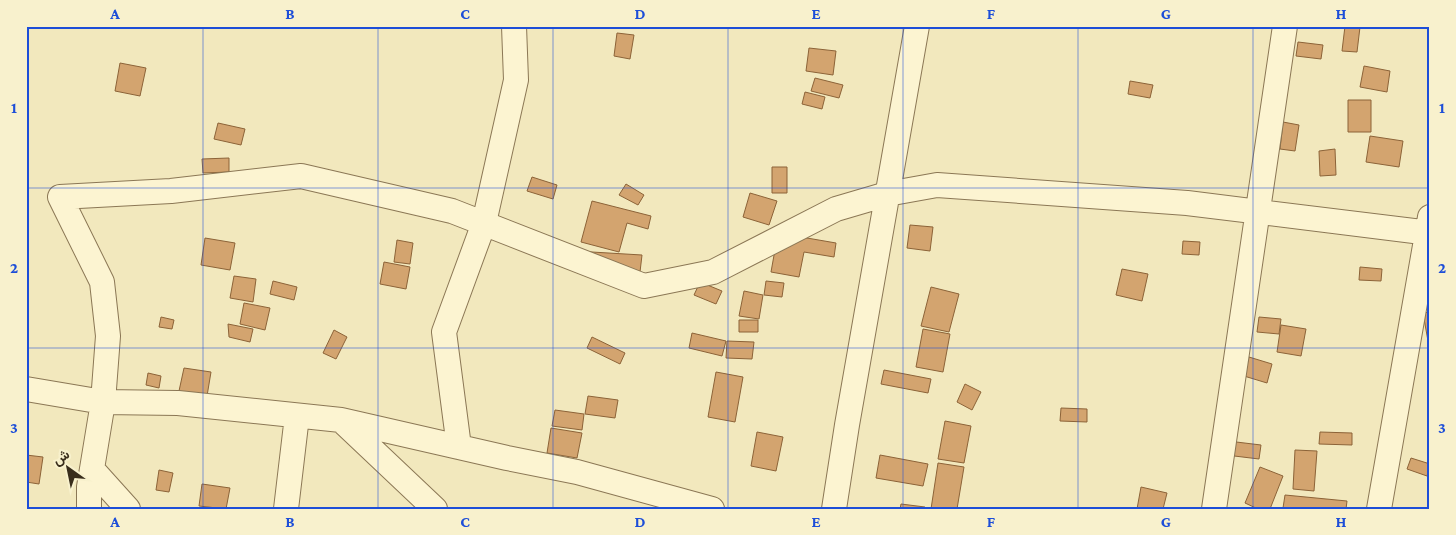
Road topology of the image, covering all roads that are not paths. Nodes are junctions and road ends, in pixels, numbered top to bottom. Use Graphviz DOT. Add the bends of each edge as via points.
graph roads {
  1 [pos="514,26"];
  2 [pos="917,26"];
  3 [pos="1285,26"];
  4 [pos="887,194"];
  5 [pos="1259,211"];
  6 [pos="484,223"];
  7 [pos="1429,228"];
  8 [pos="26,389"];
  9 [pos="103,402"];
  10 [pos="296,416"];
  11 [pos="341,420"];
  12 [pos="459,447"];
  13 [pos="92,469"];
  14 [pos="89,509"];
  15 [pos="128,509"];
  16 [pos="286,509"];
  17 [pos="435,509"];
  18 [pos="712,509"];
  19 [pos="834,509"];
  20 [pos="1214,509"];
  21 [pos="1379,509"];
  1 -- 6 [label="street" via="516,80"];
  2 -- 4 [label="street"];
  3 -- 5 [label="street"];
  4 -- 5 [label="street" via="937,186 1187,202"];
  4 -- 6 [label="street" via="836,209 712,272 644,286"];
  4 -- 19 [label="street"];
  5 -- 7 [label="street"];
  5 -- 20 [label="street"];
  6 -- 9 [label="street" via="452,211 301,176 171,192 60,197 102,282 108,336"];
  6 -- 12 [label="street" via="444,332"];
  7 -- 21 [label="street"];
  8 -- 9 [label="street"];
  9 -- 10 [label="street" via="178,403"];
  9 -- 13 [label="street"];
  10 -- 11 [label="street"];
  10 -- 16 [label="street"];
  11 -- 12 [label="street"];
  11 -- 17 [label="street"];
  12 -- 18 [label="street" via="577,472"];
  13 -- 14 [label="street"];
  13 -- 15 [label="street"];
}
